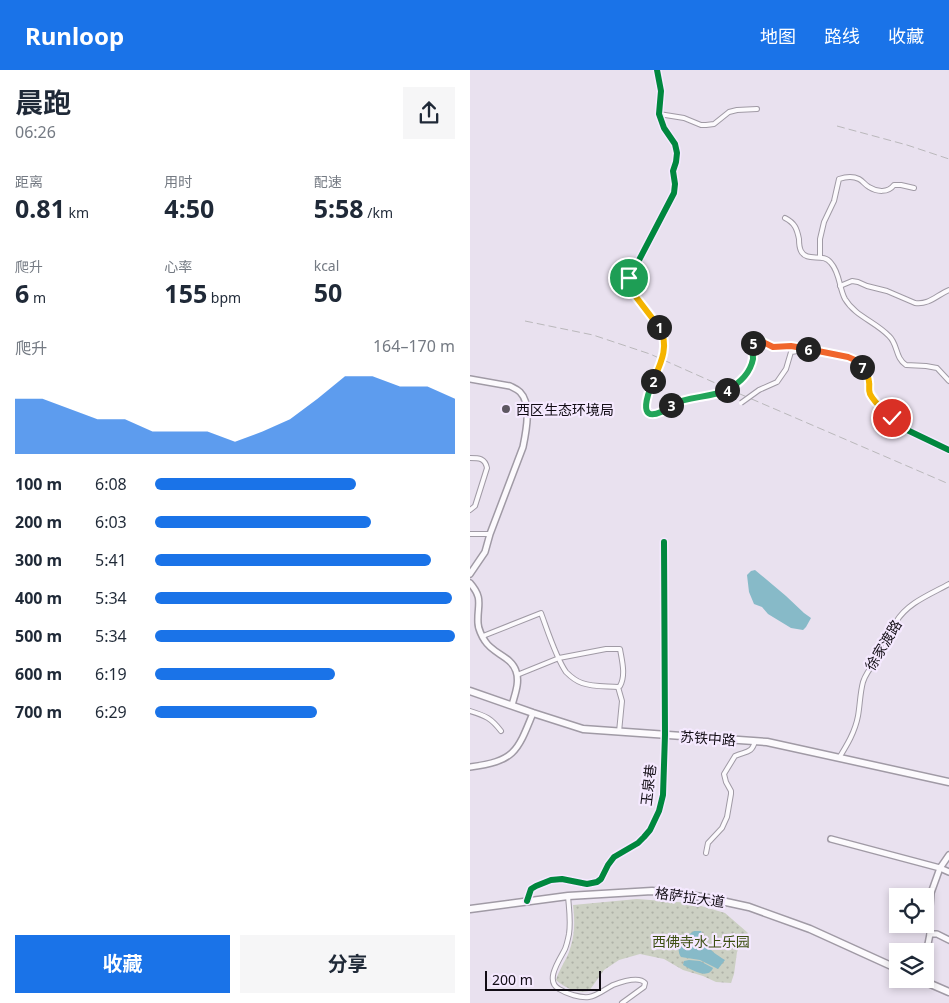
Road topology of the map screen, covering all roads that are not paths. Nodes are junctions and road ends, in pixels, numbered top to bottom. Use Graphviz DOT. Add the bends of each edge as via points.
graph roads {
  1 [pos="657,70"];
  2 [pos="757,109"];
  3 [pos="658,114"];
  4 [pos="914,188"];
  5 [pos="785,218"];
  6 [pos="820,257"];
  7 [pos="840,286"];
  8 [pos="949,290"];
  9 [pos="810,349"];
  10 [pos="470,379"];
  11 [pos="949,381"];
  12 [pos="740,405"];
  13 [pos="949,450"];
  14 [pos="470,458"];
  15 [pos="470,510"];
  16 [pos="470,534"];
  17 [pos="490,534"];
  18 [pos="664,542"];
  19 [pos="470,574"];
  20 [pos="470,583"];
  21 [pos="949,584"];
  22 [pos="483,636"];
  23 [pos="559,658"];
  24 [pos="517,675"];
  25 [pos="618,686"];
  26 [pos="470,691"];
  27 [pos="512,705"];
  28 [pos="470,711"];
  29 [pos="533,713"];
  30 [pos="501,731"];
  31 [pos="619,732"];
  32 [pos="665,735"];
  33 [pos="755,741"];
  34 [pos="839,758"];
  35 [pos="470,767"];
  36 [pos="949,782"];
  37 [pos="831,839"];
  38 [pos="706,853"];
  39 [pos="949,855"];
  40 [pos="940,868"];
  41 [pos="949,872"];
  42 [pos="568,896"];
  43 [pos="527,901"];
  44 [pos="470,908"];
  45 [pos="930,934"];
  46 [pos="949,940"];
  47 [pos="928,943"];
  48 [pos="889,965"];
  49 [pos="934,986"];
  50 [pos="949,992"];
  51 [pos="622,1003"];
  1 -- 3 [label="street" via="661,91"];
  2 -- 3 [label="street" via="729,112 714,124 706,125"];
  3 -- 9 [label="street" via="677,149 673,171 675,188 629,278 633,293 665,341 646,409 658,413 681,400 715,394 735,386 748,372 754,341 773,347"];
  4 -- 6 [label="street" via="894,185 883,191 870,188 856,178 839,179 834,201 824,222"];
  5 -- 6 [label="street" via="796,228 800,251 812,258"];
  6 -- 7 [label="street" via="834,267"];
  7 -- 8 [label="street" via="858,282 915,304 928,302"];
  7 -- 11 [label="street" via="854,310 893,339 904,364 937,368"];
  9 -- 12 [label="street, bridge" via="791,352 786,369 777,382 759,390"];
  9 -- 13 [label="street" via="855,360 867,374 868,388 880,408 905,429"];
  10 -- 17 [label="street" via="510,386 522,394 526,405 523,447"];
  14 -- 15 [label="street" via="482,459 487,468 475,506"];
  16 -- 17 [label="street"];
  17 -- 19 [label="street" via="485,552"];
  18 -- 32 [label="street"];
  20 -- 22 [label="street" via="480,601 477,625"];
  21 -- 34 [label="street, 徐家渡路" via="909,607 897,620 884,649 865,675 855,729"];
  22 -- 23 [label="street" via="541,613"];
  22 -- 24 [label="street" via="485,642 512,662"];
  23 -- 24 [label="street"];
  23 -- 25 [label="street" via="566,672 581,683"];
  23 -- 25 [label="street" via="620,649 623,679"];
  24 -- 27 [label="street"];
  25 -- 31 [label="street" via="622,701"];
  26 -- 27 [label="main road, 苏铁中路"];
  27 -- 29 [label="main road, 苏铁中路"];
  28 -- 30 [label="street" via="488,718"];
  29 -- 31 [label="main road, 苏铁中路" via="583,729"];
  29 -- 35 [label="street" via="523,739 508,757"];
  31 -- 32 [label="main road, 苏铁中路"];
  32 -- 33 [label="main road, 苏铁中路"];
  32 -- 43 [label="street, 玉泉巷" via="661,804 644,838 614,857 597,882 551,880 531,889"];
  33 -- 34 [label="main road, 苏铁中路"];
  33 -- 38 [label="street" via="753,748 735,756 725,771 731,794 727,817 708,843"];
  34 -- 36 [label="main road, 苏铁中路"];
  37 -- 40 [label="street"];
  39 -- 40 [label="street"];
  40 -- 41 [label="street"];
  40 -- 45 [label="street" via="931,893"];
  42 -- 43 [label="main road, 格萨拉大道"];
  42 -- 48 [label="main road, 格萨拉大道" via="652,891 703,897 749,907 810,929"];
  42 -- 51 [label="street" via="569,936 554,971 553,982 560,990 588,997 613,985 643,980 644,988"];
  43 -- 44 [label="main road, 格萨拉大道"];
  45 -- 46 [label="street"];
  45 -- 47 [label="street"];
  49 -- 50 [label="main road"];
}
